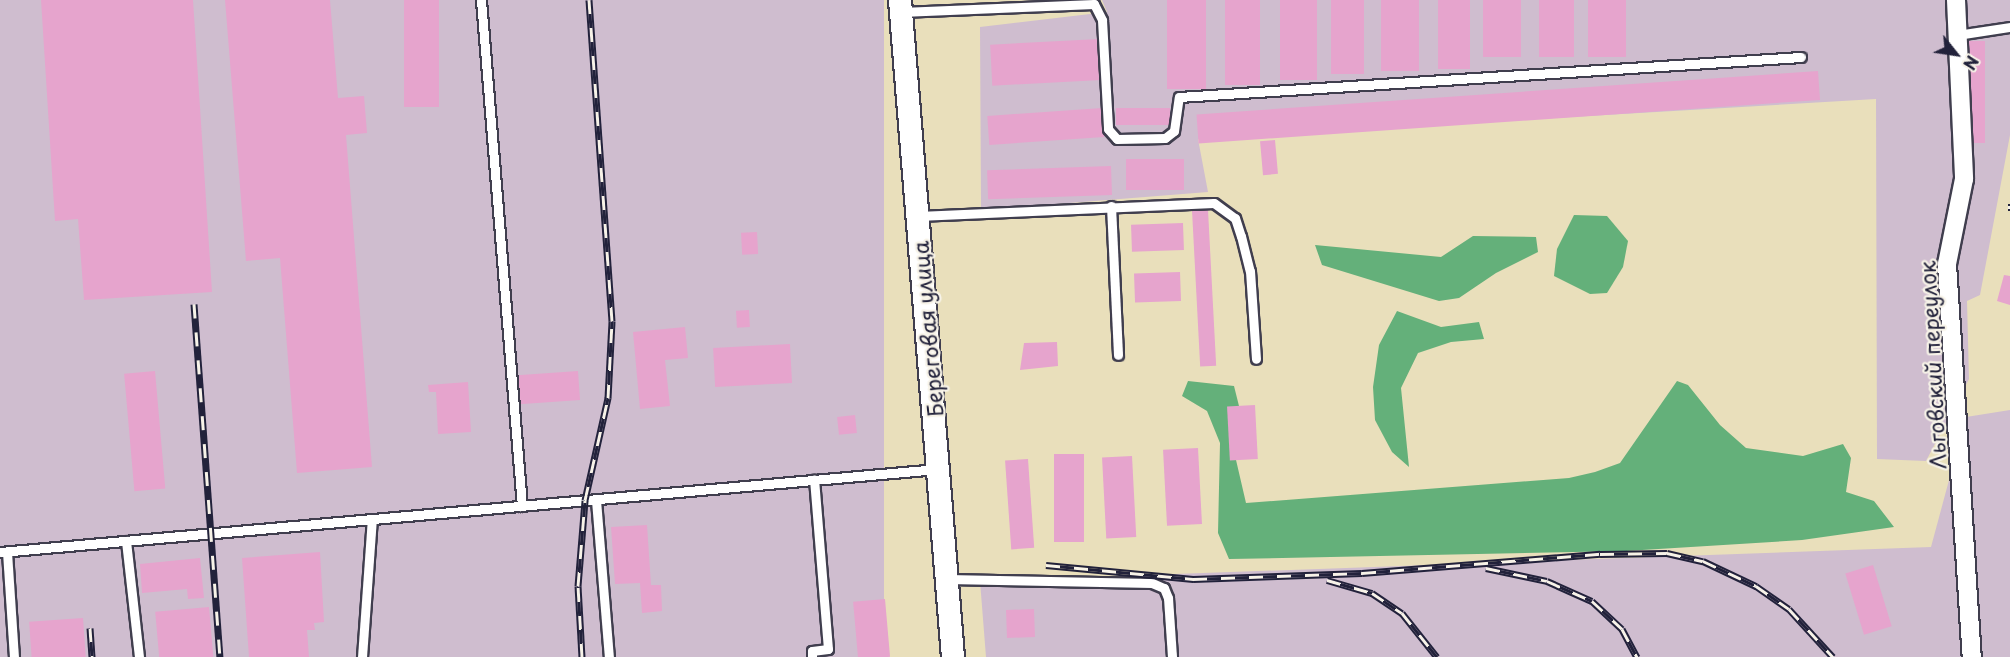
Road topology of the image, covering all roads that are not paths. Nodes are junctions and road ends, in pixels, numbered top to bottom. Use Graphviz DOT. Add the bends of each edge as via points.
graph roads {
  1 [pos="481,0"];
  2 [pos="1956,0"];
  3 [pos="901,6"];
  4 [pos="2010,27"];
  5 [pos="1957,35"];
  6 [pos="1801,57"];
  7 [pos="1111,206"];
  8 [pos="918,216"];
  9 [pos="1118,355"];
  10 [pos="1256,359"];
  11 [pos="938,469"];
  12 [pos="814,480"];
  13 [pos="596,500"];
  14 [pos="522,506"];
  15 [pos="372,519"];
  16 [pos="126,541"];
  17 [pos="3,552"];
  18 [pos="947,579"];
  19 [pos="14,657"];
  20 [pos="139,657"];
  21 [pos="362,657"];
  22 [pos="609,657"];
  23 [pos="812,657"];
  24 [pos="953,657"];
  25 [pos="1172,657"];
  26 [pos="1972,657"];
  1 -- 14 [label="lane"];
  2 -- 5 [label="street, Льговский переулок"];
  3 -- 6 [label="lane" via="1094,4 1102,20 1108,129 1117,139 1165,138 1174,131 1179,97"];
  3 -- 8 [label="street, Береговая улица"];
  4 -- 5 [label="lane"];
  5 -- 26 [label="street, Льговский переулок" via="1964,179 1947,264"];
  7 -- 8 [label="lane"];
  7 -- 9 [label="lane"];
  7 -- 10 [label="lane" via="1214,203 1235,218 1250,271"];
  8 -- 11 [label="street, Береговая улица"];
  11 -- 12 [label="lane"];
  11 -- 18 [label="street, Береговая улица"];
  12 -- 13 [label="lane"];
  12 -- 23 [label="lane" via="828,650 812,651"];
  13 -- 14 [label="lane"];
  13 -- 22 [label="lane"];
  14 -- 15 [label="lane"];
  15 -- 16 [label="lane"];
  15 -- 21 [label="lane"];
  16 -- 17 [label="lane"];
  16 -- 20 [label="lane"];
  17 -- 19 [label="lane"];
  18 -- 24 [label="street, Береговая улица"];
  18 -- 25 [label="lane" via="1152,583 1164,588 1168,598"];
}
